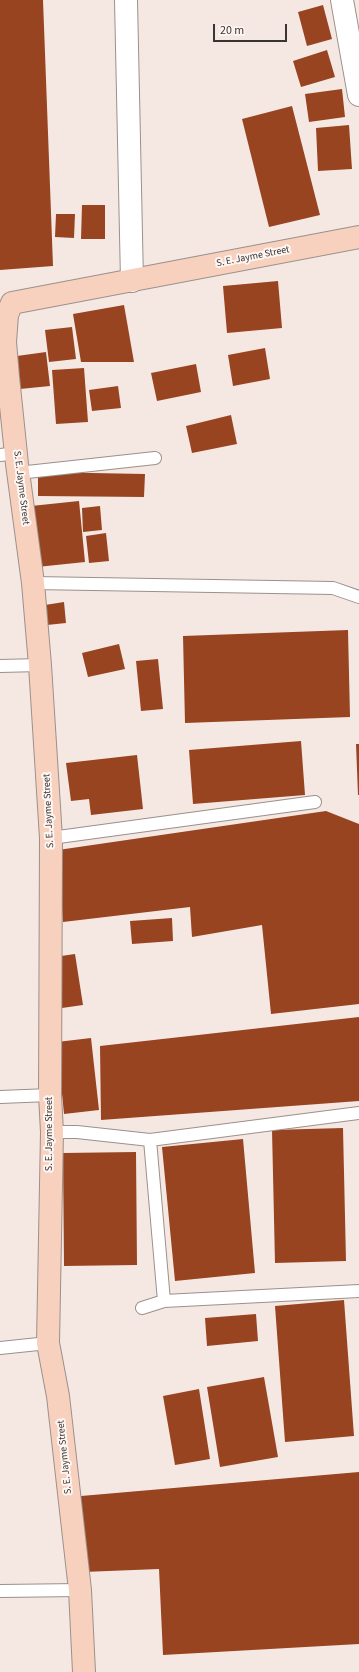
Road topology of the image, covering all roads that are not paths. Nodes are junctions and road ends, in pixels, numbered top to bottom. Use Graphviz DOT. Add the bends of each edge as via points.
graph roads {
  1 [pos="126,0"];
  2 [pos="342,0"];
  3 [pos="359,95"];
  4 [pos="359,237"];
  5 [pos="132,281"];
  6 [pos="6,298"];
  7 [pos="5,402"];
  8 [pos="155,458"];
  9 [pos="12,460"];
  10 [pos="33,583"];
  11 [pos="359,597"];
  12 [pos="40,665"];
  13 [pos="0,666"];
  14 [pos="315,802"];
  15 [pos="51,838"];
  16 [pos="50,1095"];
  17 [pos="0,1097"];
  18 [pos="359,1113"];
  19 [pos="52,1132"];
  20 [pos="150,1140"];
  21 [pos="359,1291"];
  22 [pos="164,1301"];
  23 [pos="142,1308"];
  24 [pos="48,1343"];
  25 [pos="0,1348"];
  26 [pos="80,1590"];
  27 [pos="0,1591"];
  28 [pos="84,1672"];
  1 -- 5 [label="street"];
  2 -- 3 [label="street"];
  4 -- 5 [label="street, S. E. Jayme Street"];
  5 -- 6 [label="street, S. E. Jayme Street"];
  6 -- 7 [label="street, S. E. Jayme Street"];
  7 -- 9 [label="street, S. E. Jayme Street"];
  8 -- 9 [label="lane"];
  9 -- 10 [label="street, S. E. Jayme Street"];
  10 -- 11 [label="lane" via="333,588"];
  10 -- 12 [label="street, S. E. Jayme Street"];
  12 -- 13 [label="lane"];
  12 -- 15 [label="street, S. E. Jayme Street"];
  14 -- 15 [label="lane"];
  15 -- 16 [label="street, S. E. Jayme Street"];
  16 -- 17 [label="lane"];
  16 -- 19 [label="street, S. E. Jayme Street"];
  18 -- 20 [label="lane"];
  19 -- 20 [label="lane" via="77,1132"];
  19 -- 24 [label="street, S. E. Jayme Street"];
  20 -- 22 [label="lane"];
  21 -- 22 [label="lane"];
  22 -- 23 [label="lane"];
  24 -- 25 [label="lane"];
  24 -- 26 [label="street, S. E. Jayme Street" via="58,1396"];
  26 -- 27 [label="lane"];
  26 -- 28 [label="street, S. E. Jayme Street"];
}
